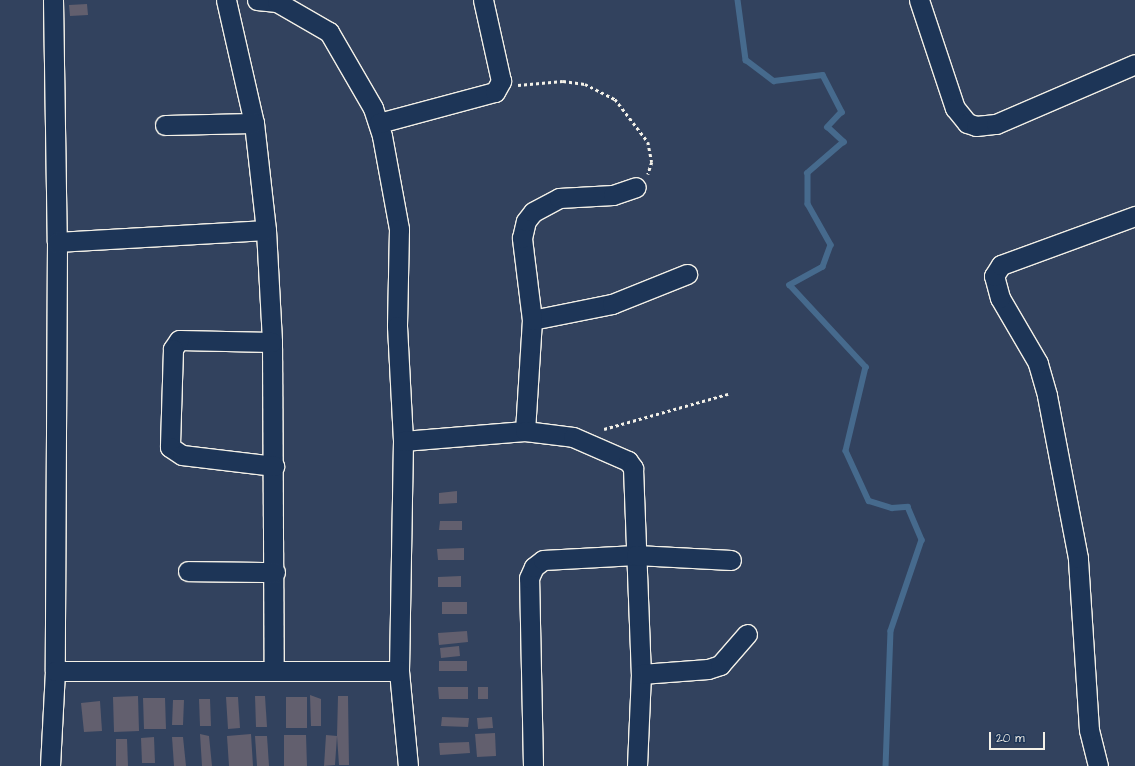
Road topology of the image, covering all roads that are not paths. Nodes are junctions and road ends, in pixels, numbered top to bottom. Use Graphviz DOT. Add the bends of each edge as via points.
graph roads {
  1 [pos="53,0"];
  2 [pos="226,0"];
  3 [pos="257,0"];
  4 [pos="483,0"];
  5 [pos="920,0"];
  6 [pos="1135,64"];
  7 [pos="254,123"];
  8 [pos="379,123"];
  9 [pos="165,125"];
  10 [pos="636,187"];
  11 [pos="1135,216"];
  12 [pos="266,230"];
  13 [pos="57,242"];
  14 [pos="687,274"];
  15 [pos="532,320"];
  16 [pos="272,342"];
  17 [pos="525,431"];
  18 [pos="403,441"];
  19 [pos="274,466"];
  20 [pos="636,555"];
  21 [pos="731,560"];
  22 [pos="188,571"];
  23 [pos="275,572"];
  24 [pos="747,634"];
  25 [pos="55,671"];
  26 [pos="274,671"];
  27 [pos="399,671"];
  28 [pos="640,674"];
  29 [pos="50,766"];
  30 [pos="408,766"];
  31 [pos="533,766"];
  32 [pos="637,766"];
  33 [pos="1098,766"];
  1 -- 13 [label="street"];
  2 -- 7 [label="street"];
  3 -- 8 [label="street" via="277,2 329,32"];
  4 -- 8 [label="street" via="499,86 490,95"];
  5 -- 6 [label="street" via="956,108 967,122 976,126 996,124"];
  7 -- 9 [label="street"];
  7 -- 12 [label="street"];
  8 -- 18 [label="street" via="399,229 397,326"];
  10 -- 15 [label="street" via="613,194 559,198 533,212 522,238"];
  11 -- 33 [label="street" via="1001,265 994,276 1000,298 1038,363 1047,395 1078,558 1089,730"];
  12 -- 13 [label="street"];
  12 -- 16 [label="street"];
  13 -- 25 [label="street"];
  14 -- 15 [label="street" via="612,304"];
  15 -- 17 [label="street"];
  16 -- 19 [label="street"];
  16 -- 19 [label="street" via="186,337 175,344 170,447 182,455"];
  17 -- 18 [label="street"];
  17 -- 20 [label="street" via="573,437 620,455 633,468"];
  18 -- 27 [label="street"];
  19 -- 23 [label="street"];
  20 -- 21 [label="street"];
  20 -- 28 [label="street"];
  20 -- 31 [label="street" via="543,560 534,567 529,578"];
  22 -- 23 [label="street"];
  23 -- 26 [label="street"];
  24 -- 28 [label="street" via="714,667"];
  25 -- 26 [label="street"];
  25 -- 29 [label="street"];
  26 -- 27 [label="street"];
  27 -- 30 [label="street"];
  28 -- 32 [label="street"];
}
